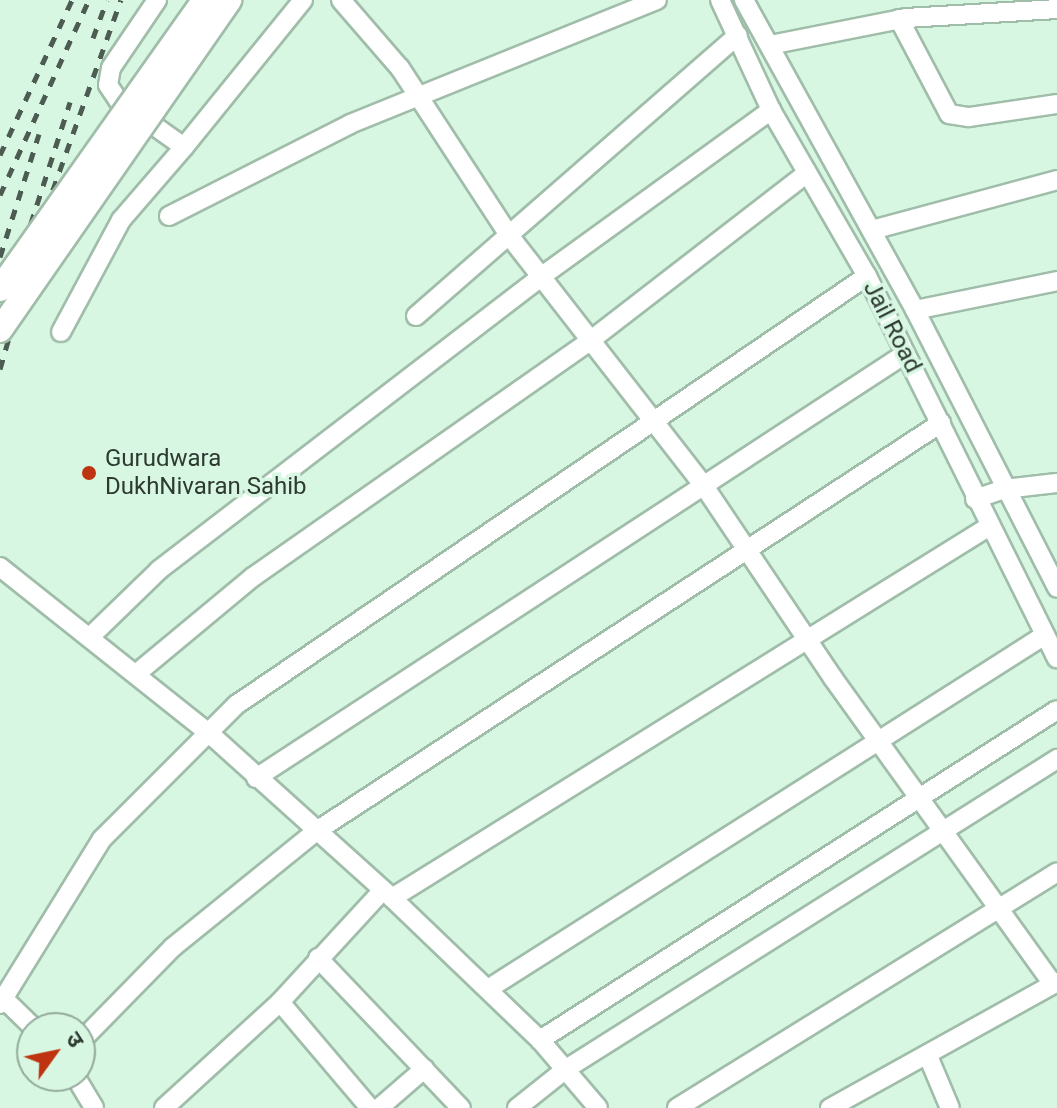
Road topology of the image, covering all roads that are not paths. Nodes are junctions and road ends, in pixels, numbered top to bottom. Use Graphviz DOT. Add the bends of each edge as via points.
graph roads {
  1 [pos="157,0"];
  2 [pos="205,0"];
  3 [pos="229,0"];
  4 [pos="303,0"];
  5 [pos="341,0"];
  6 [pos="657,0"];
  7 [pos="720,0"];
  8 [pos="744,0"];
  9 [pos="1057,9"];
  10 [pos="899,19"];
  11 [pos="738,35"];
  12 [pos="770,45"];
  13 [pos="421,97"];
  14 [pos="1057,104"];
  15 [pos="771,110"];
  16 [pos="184,147"];
  17 [pos="807,173"];
  18 [pos="1057,180"];
  19 [pos="169,216"];
  20 [pos="872,230"];
  21 [pos="511,238"];
  22 [pos="542,276"];
  23 [pos="867,276"];
  24 [pos="1057,281"];
  25 [pos="0,289"];
  26 [pos="915,310"];
  27 [pos="416,316"];
  28 [pos="0,330"];
  29 [pos="61,332"];
  30 [pos="591,340"];
  31 [pos="905,354"];
  32 [pos="655,420"];
  33 [pos="941,423"];
  34 [pos="1057,483"];
  35 [pos="704,486"];
  36 [pos="1004,489"];
  37 [pos="975,499"];
  38 [pos="988,527"];
  39 [pos="746,551"];
  40 [pos="0,567"];
  41 [pos="1057,588"];
  42 [pos="1045,635"];
  43 [pos="91,636"];
  44 [pos="808,641"];
  45 [pos="1057,658"];
  46 [pos="136,674"];
  47 [pos="1057,710"];
  48 [pos="209,733"];
  49 [pos="881,742"];
  50 [pos="1057,759"];
  51 [pos="256,778"];
  52 [pos="920,798"];
  53 [pos="943,831"];
  54 [pos="315,832"];
  55 [pos="1057,872"];
  56 [pos="388,894"];
  57 [pos="997,909"];
  58 [pos="318,958"];
  59 [pos="1055,983"];
  60 [pos="488,989"];
  61 [pos="2,1001"];
  62 [pos="280,1002"];
  63 [pos="96,1026"];
  64 [pos="540,1040"];
  65 [pos="928,1056"];
  66 [pos="424,1069"];
  67 [pos="566,1069"];
  68 [pos="948,1107"];
  69 [pos="164,1108"];
  70 [pos="370,1108"];
  71 [pos="379,1108"];
  72 [pos="461,1108"];
  73 [pos="517,1108"];
  74 [pos="598,1108"];
  75 [pos="677,1108"];
  76 [pos="830,1108"];
  1 -- 16 [label="street" via="111,68 108,85 118,100"];
  2 -- 25 [label="main road, bridge"];
  3 -- 28 [label="main road, bridge"];
  4 -- 16 [label="street"];
  5 -- 13 [label="street"];
  6 -- 13 [label="street"];
  7 -- 11 [label="street, Jail Road"];
  8 -- 12 [label="street, Jail Road"];
  9 -- 10 [label="street"];
  10 -- 12 [label="street"];
  10 -- 14 [label="street" via="949,114 969,117"];
  11 -- 15 [label="street, Jail Road"];
  11 -- 21 [label="street"];
  12 -- 20 [label="street, Jail Road"];
  13 -- 19 [label="street" via="350,124"];
  13 -- 21 [label="street"];
  15 -- 17 [label="street, Jail Road"];
  15 -- 22 [label="street"];
  16 -- 29 [label="street" via="121,220"];
  17 -- 23 [label="street, Jail Road"];
  17 -- 30 [label="street"];
  18 -- 20 [label="street"];
  20 -- 26 [label="street, Jail Road"];
  21 -- 22 [label="street"];
  21 -- 27 [label="street"];
  22 -- 30 [label="street"];
  22 -- 43 [label="street" via="159,570"];
  23 -- 31 [label="street, Jail Road"];
  23 -- 32 [label="street"];
  24 -- 26 [label="street"];
  26 -- 36 [label="street, Jail Road"];
  30 -- 32 [label="street"];
  30 -- 46 [label="street" via="253,577"];
  31 -- 33 [label="street, Jail Road"];
  31 -- 35 [label="street"];
  32 -- 35 [label="street"];
  32 -- 48 [label="street" via="259,689"];
  33 -- 37 [label="street, Jail Road"];
  33 -- 39 [label="street"];
  34 -- 36 [label="street"];
  35 -- 39 [label="street"];
  35 -- 51 [label="street"];
  36 -- 37 [label="street"];
  36 -- 41 [label="street, Jail Road"];
  37 -- 38 [label="street, Jail Road"];
  38 -- 42 [label="street, Jail Road"];
  38 -- 44 [label="street"];
  39 -- 44 [label="street"];
  39 -- 54 [label="street"];
  40 -- 43 [label="street"];
  42 -- 45 [label="street, Jail Road"];
  42 -- 49 [label="street"];
  43 -- 46 [label="street"];
  44 -- 49 [label="street"];
  44 -- 56 [label="street"];
  46 -- 48 [label="street"];
  47 -- 52 [label="street"];
  48 -- 51 [label="street"];
  48 -- 61 [label="street" via="88,857"];
  49 -- 52 [label="street"];
  49 -- 60 [label="street"];
  50 -- 53 [label="street"];
  51 -- 54 [label="street"];
  52 -- 53 [label="street"];
  52 -- 64 [label="street"];
  53 -- 57 [label="street"];
  53 -- 67 [label="street"];
  54 -- 56 [label="street"];
  54 -- 63 [label="street" via="173,947"];
  55 -- 57 [label="street"];
  56 -- 58 [label="street"];
  56 -- 60 [label="street"];
  57 -- 59 [label="street"];
  57 -- 75 [label="street"];
  58 -- 62 [label="street"];
  58 -- 66 [label="street"];
  59 -- 65 [label="street"];
  60 -- 64 [label="street"];
  62 -- 69 [label="street"];
  62 -- 70 [label="street"];
  64 -- 67 [label="street"];
  65 -- 68 [label="street"];
  65 -- 76 [label="street"];
  66 -- 71 [label="street"];
  66 -- 72 [label="street"];
  67 -- 73 [label="street"];
  67 -- 74 [label="street"];
}
